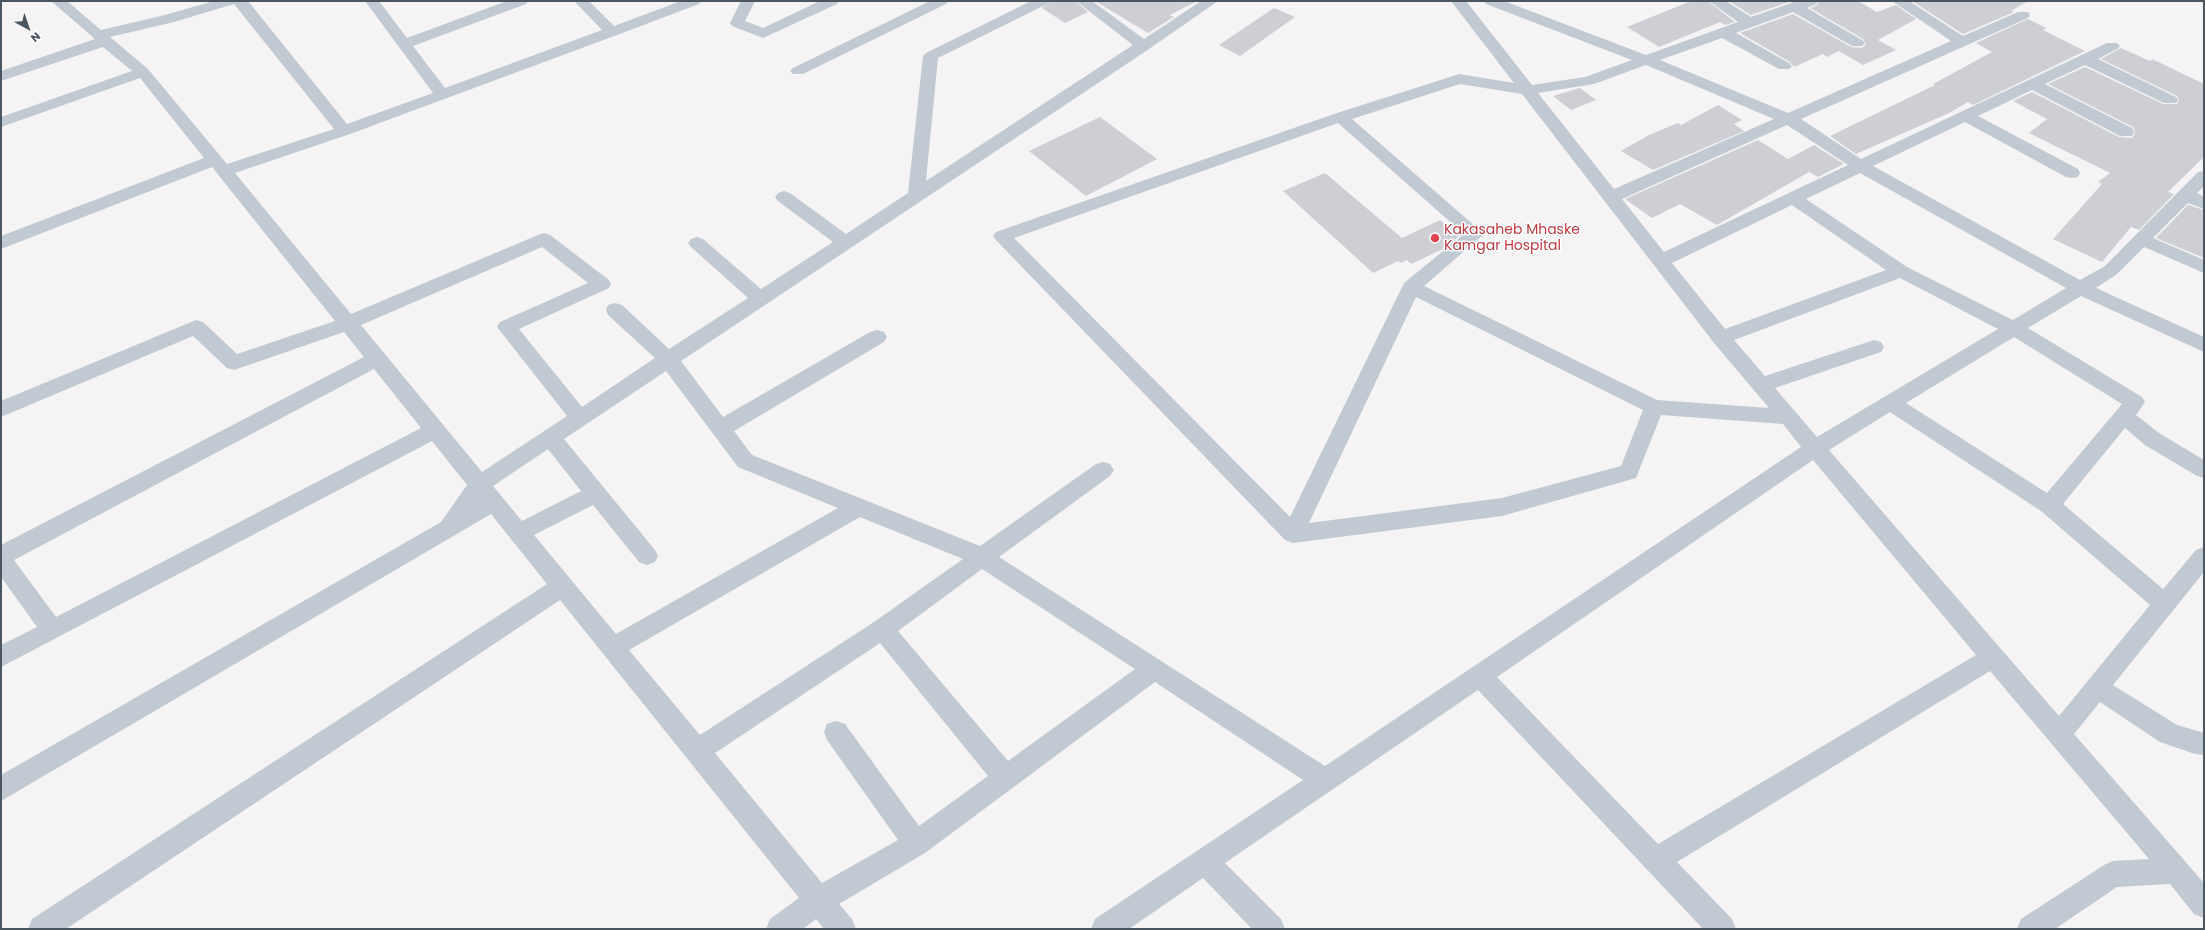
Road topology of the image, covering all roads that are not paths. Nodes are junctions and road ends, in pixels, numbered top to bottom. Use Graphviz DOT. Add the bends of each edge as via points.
graph roads {
  1 [pos="58,1"];
  2 [pos="174,1"];
  3 [pos="229,1"];
  4 [pos="240,1"];
  5 [pos="372,1"];
  6 [pos="521,1"];
  7 [pos="581,1"];
  8 [pos="693,1"];
  9 [pos="748,1"];
  10 [pos="832,1"];
  11 [pos="941,1"];
  12 [pos="1042,1"];
  13 [pos="1083,1"];
  14 [pos="1211,1"];
  15 [pos="1458,1"];
  16 [pos="1491,1"];
  17 [pos="1716,1"];
  18 [pos="1811,1"];
  19 [pos="1899,1"];
  20 [pos="1795,7"];
  21 [pos="2023,15"];
  22 [pos="169,19"];
  23 [pos="1750,23"];
  24 [pos="612,32"];
  25 [pos="1723,32"];
  26 [pos="101,38"];
  27 [pos="1963,42"];
  28 [pos="1856,43"];
  29 [pos="404,44"];
  30 [pos="1144,46"];
  31 [pos="2112,46"];
  32 [pos="2086,59"];
  33 [pos="1646,60"];
  34 [pos="1784,66"];
  35 [pos="798,71"];
  36 [pos="143,72"];
  37 [pos="1,76"];
  38 [pos="2032,84"];
  39 [pos="1528,90"];
  40 [pos="442,94"];
  41 [pos="2170,100"];
  42 [pos="1965,116"];
  43 [pos="1340,117"];
  44 [pos="1789,119"];
  45 [pos="1,122"];
  46 [pos="344,131"];
  47 [pos="2126,132"];
  48 [pos="219,166"];
  49 [pos="1860,166"];
  50 [pos="2072,173"];
  51 [pos="2204,176"];
  52 [pos="784,197"];
  53 [pos="916,197"];
  54 [pos="1611,197"];
  55 [pos="1793,198"];
  56 [pos="2195,199"];
  57 [pos="2141,240"];
  58 [pos="1,243"];
  59 [pos="697,243"];
  60 [pos="846,243"];
  61 [pos="1661,261"];
  62 [pos="2204,267"];
  63 [pos="1901,270"];
  64 [pos="1412,287"];
  65 [pos="2080,288"];
  66 [pos="761,299"];
  67 [pos="615,310"];
  68 [pos="348,324"];
  69 [pos="2013,328"];
  70 [pos="877,337"];
  71 [pos="1722,338"];
  72 [pos="2204,345"];
  73 [pos="1874,347"];
  74 [pos="377,359"];
  75 [pos="669,360"];
  76 [pos="1762,385"];
  77 [pos="1890,402"];
  78 [pos="1654,407"];
  79 [pos="1,409"];
  80 [pos="2123,416"];
  81 [pos="1788,417"];
  82 [pos="580,419"];
  83 [pos="720,429"];
  84 [pos="435,430"];
  85 [pos="551,438"];
  86 [pos="1815,448"];
  87 [pos="1103,470"];
  88 [pos="2204,470"];
  89 [pos="480,484"];
  90 [pos="596,493"];
  91 [pos="494,502"];
  92 [pos="2049,505"];
  93 [pos="858,507"];
  94 [pos="448,529"];
  95 [pos="520,533"];
  96 [pos="1293,534"];
  97 [pos="648,556"];
  98 [pos="1,557"];
  99 [pos="982,557"];
  100 [pos="2199,570"];
  101 [pos="563,586"];
  102 [pos="2165,604"];
  103 [pos="882,629"];
  104 [pos="52,630"];
  105 [pos="612,647"];
  106 [pos="1,656"];
  107 [pos="1993,657"];
  108 [pos="1154,669"];
  109 [pos="1480,675"];
  110 [pos="2096,687"];
  111 [pos="836,732"];
  112 [pos="2059,734"];
  113 [pos="2204,744"];
  114 [pos="697,751"];
  115 [pos="1006,778"];
  116 [pos="1325,780"];
  117 [pos="1,789"];
  118 [pos="916,844"];
  119 [pos="1656,860"];
  120 [pos="1205,862"];
  121 [pos="2176,871"];
  122 [pos="819,900"];
  123 [pos="2204,904"];
  124 [pos="1717,927"];
  125 [pos="42,929"];
  126 [pos="780,929"];
  127 [pos="842,929"];
  128 [pos="1105,929"];
  129 [pos="1271,929"];
  130 [pos="2031,929"];
  1 -- 26 [label="street"];
  2 -- 22 [label="street"];
  3 -- 22 [label="street"];
  4 -- 46 [label="street"];
  5 -- 29 [label="street"];
  6 -- 29 [label="street"];
  7 -- 24 [label="street"];
  8 -- 24 [label="street"];
  9 -- 10 [label="street" via="738,22 763,34"];
  11 -- 35 [label="street"];
  12 -- 53 [label="street" via="930,56"];
  13 -- 30 [label="street"];
  14 -- 30 [label="street"];
  15 -- 39 [label="street"];
  16 -- 33 [label="street"];
  17 -- 23 [label="street"];
  18 -- 20 [label="street"];
  19 -- 27 [label="street"];
  20 -- 23 [label="street"];
  20 -- 28 [label="street"];
  21 -- 27 [label="street"];
  22 -- 26 [label="street"];
  23 -- 25 [label="street"];
  24 -- 40 [label="street"];
  25 -- 33 [label="street"];
  25 -- 34 [label="street"];
  26 -- 36 [label="street"];
  26 -- 37 [label="street"];
  27 -- 44 [label="street"];
  29 -- 40 [label="street"];
  30 -- 53 [label="street"];
  31 -- 32 [label="street"];
  32 -- 38 [label="street"];
  32 -- 41 [label="street"];
  33 -- 39 [label="street" via="1588,81"];
  33 -- 44 [label="street"];
  36 -- 45 [label="street"];
  36 -- 48 [label="street"];
  38 -- 42 [label="street"];
  38 -- 47 [label="street"];
  39 -- 43 [label="street" via="1459,79"];
  39 -- 54 [label="street"];
  40 -- 46 [label="street"];
  42 -- 49 [label="street"];
  42 -- 50 [label="street"];
  43 -- 64 [label="street" via="1475,234"];
  43 -- 96 [label="street" via="1002,236"];
  44 -- 49 [label="street"];
  44 -- 54 [label="street"];
  46 -- 48 [label="street"];
  48 -- 58 [label="street"];
  48 -- 68 [label="street"];
  49 -- 55 [label="street"];
  49 -- 65 [label="street"];
  51 -- 56 [label="street"];
  52 -- 60 [label="street"];
  53 -- 60 [label="street"];
  54 -- 61 [label="street"];
  55 -- 61 [label="street"];
  55 -- 63 [label="street"];
  56 -- 57 [label="street"];
  57 -- 62 [label="street"];
  57 -- 65 [label="street" via="2111,270"];
  59 -- 66 [label="street"];
  60 -- 66 [label="street"];
  61 -- 71 [label="street"];
  63 -- 69 [label="street"];
  63 -- 71 [label="street"];
  64 -- 78 [label="street"];
  64 -- 96 [label="street"];
  65 -- 69 [label="street"];
  65 -- 72 [label="street"];
  66 -- 75 [label="street"];
  67 -- 75 [label="street"];
  68 -- 74 [label="street"];
  68 -- 79 [label="street" via="234,363 196,327"];
  68 -- 82 [label="street" via="544,239 602,284 507,327"];
  69 -- 77 [label="street"];
  69 -- 80 [label="street" via="2135,402"];
  70 -- 83 [label="street"];
  71 -- 76 [label="street"];
  73 -- 76 [label="street"];
  74 -- 84 [label="street"];
  74 -- 98 [label="street"];
  75 -- 82 [label="street"];
  75 -- 83 [label="street"];
  76 -- 81 [label="street"];
  77 -- 86 [label="street"];
  77 -- 92 [label="street"];
  78 -- 81 [label="street"];
  78 -- 96 [label="street" via="1629,472 1502,507"];
  80 -- 88 [label="street" via="2152,439"];
  80 -- 92 [label="street"];
  81 -- 86 [label="street"];
  82 -- 85 [label="street"];
  83 -- 93 [label="street" via="745,461"];
  84 -- 89 [label="street"];
  84 -- 104 [label="street"];
  85 -- 89 [label="street"];
  85 -- 90 [label="street"];
  86 -- 107 [label="street"];
  86 -- 109 [label="street"];
  87 -- 99 [label="street"];
  89 -- 91 [label="street"];
  89 -- 94 [label="street"];
  90 -- 95 [label="street"];
  90 -- 97 [label="street"];
  91 -- 94 [label="street"];
  91 -- 95 [label="street"];
  92 -- 102 [label="street"];
  93 -- 99 [label="street"];
  93 -- 105 [label="street"];
  94 -- 117 [label="street"];
  95 -- 101 [label="street"];
  98 -- 104 [label="street"];
  99 -- 103 [label="street"];
  99 -- 108 [label="street"];
  100 -- 102 [label="street"];
  101 -- 105 [label="street"];
  101 -- 125 [label="street"];
  102 -- 110 [label="street"];
  103 -- 114 [label="street"];
  103 -- 115 [label="street"];
  104 -- 106 [label="street"];
  105 -- 114 [label="street"];
  107 -- 112 [label="street"];
  107 -- 119 [label="street"];
  108 -- 115 [label="street"];
  108 -- 116 [label="street"];
  109 -- 116 [label="street"];
  109 -- 119 [label="street"];
  110 -- 112 [label="street"];
  110 -- 113 [label="street" via="2169,734"];
  111 -- 118 [label="street"];
  112 -- 121 [label="street"];
  114 -- 122 [label="street"];
  115 -- 118 [label="street"];
  116 -- 120 [label="street"];
  118 -- 122 [label="street"];
  119 -- 124 [label="street"];
  120 -- 128 [label="street"];
  120 -- 129 [label="street"];
  121 -- 123 [label="street"];
  121 -- 130 [label="street" via="2113,874"];
  122 -- 126 [label="street"];
  122 -- 127 [label="street"];
}
